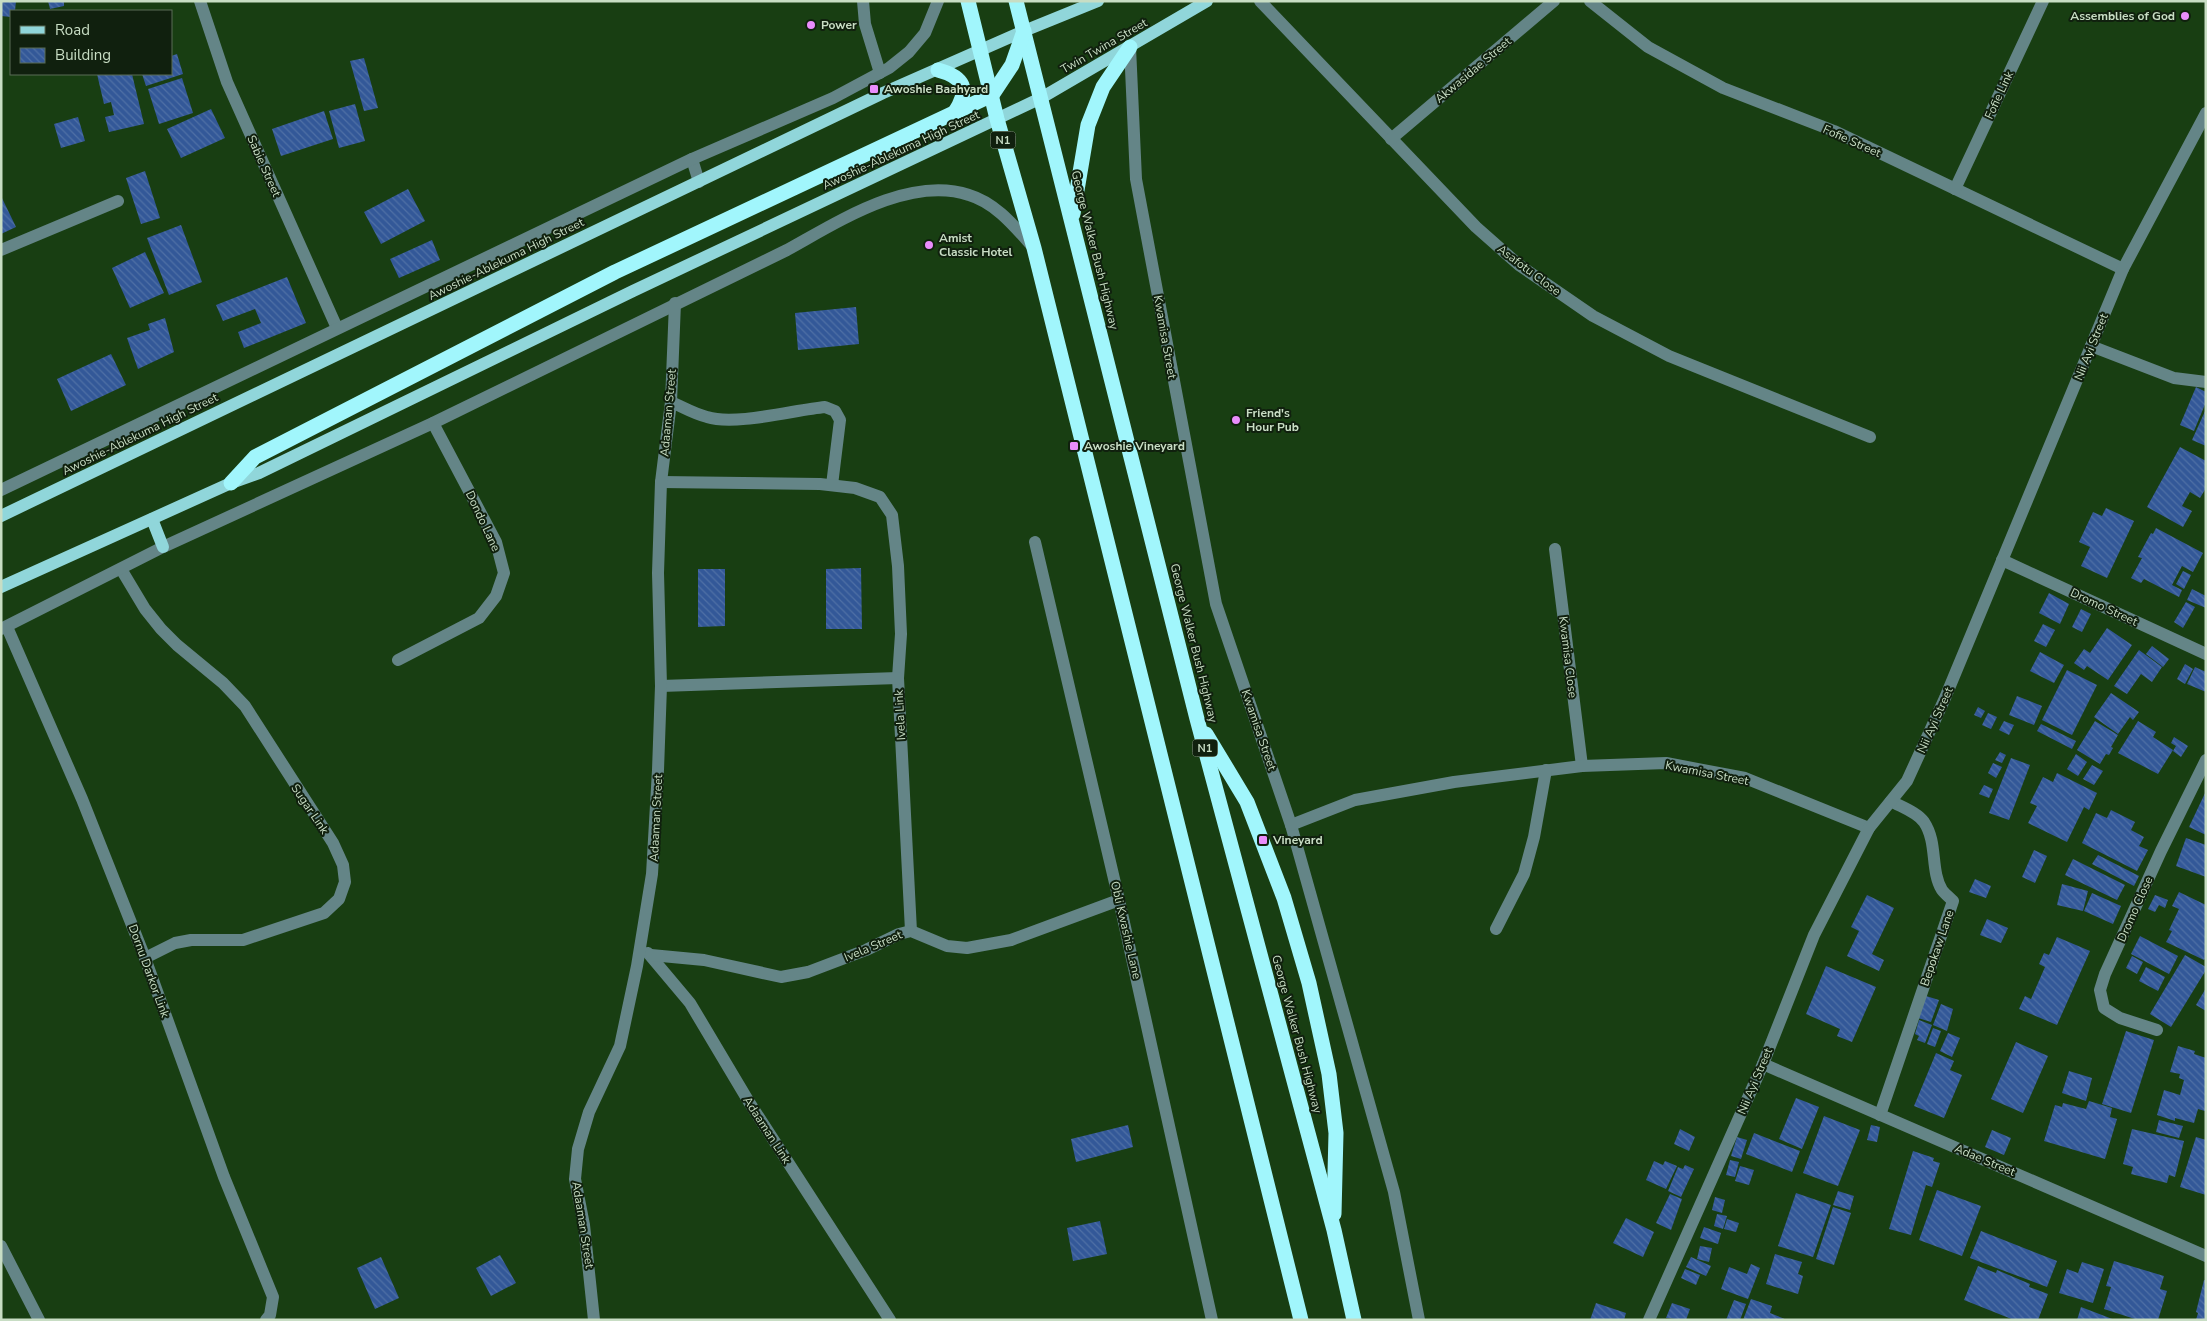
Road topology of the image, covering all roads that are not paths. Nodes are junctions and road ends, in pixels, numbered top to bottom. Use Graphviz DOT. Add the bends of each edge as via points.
graph roads {
  1 [pos="200,1"];
  2 [pos="863,1"];
  3 [pos="938,1"];
  4 [pos="968,1"];
  5 [pos="1016,1"];
  6 [pos="1098,1"];
  7 [pos="1206,1"];
  8 [pos="1260,1"];
  9 [pos="1554,1"];
  10 [pos="1590,1"];
  11 [pos="2043,1"];
  12 [pos="1024,31"];
  13 [pos="1130,47"];
  14 [pos="980,50"];
  15 [pos="938,70"];
  16 [pos="880,73"];
  17 [pos="992,95"];
  18 [pos="1041,98"];
  19 [pos="955,112"];
  20 [pos="2206,112"];
  21 [pos="997,119"];
  22 [pos="1391,139"];
  23 [pos="692,159"];
  24 [pos="699,182"];
  25 [pos="1955,189"];
  26 [pos="118,201"];
  27 [pos="1072,221"];
  28 [pos="1034,248"];
  29 [pos="1,250"];
  30 [pos="2122,269"];
  31 [pos="676,303"];
  32 [pos="337,328"];
  33 [pos="2091,346"];
  34 [pos="2206,382"];
  35 [pos="671,402"];
  36 [pos="433,423"];
  37 [pos="1870,437"];
  38 [pos="231,482"];
  39 [pos="661,482"];
  40 [pos="832,485"];
  41 [pos="2,490"];
  42 [pos="1,516"];
  43 [pos="152,519"];
  44 [pos="1035,542"];
  45 [pos="163,547"];
  46 [pos="1555,549"];
  47 [pos="2002,560"];
  48 [pos="121,569"];
  49 [pos="1,587"];
  50 [pos="4,628"];
  51 [pos="2206,654"];
  52 [pos="398,660"];
  53 [pos="898,678"];
  54 [pos="660,686"];
  55 [pos="1197,719"];
  56 [pos="2206,760"];
  57 [pos="1582,766"];
  58 [pos="1546,770"];
  59 [pos="1891,801"];
  60 [pos="1291,825"];
  61 [pos="1870,828"];
  62 [pos="1119,900"];
  63 [pos="1496,929"];
  64 [pos="911,931"];
  65 [pos="641,943"];
  66 [pos="651,956"];
  67 [pos="145,958"];
  68 [pos="2157,1030"];
  69 [pos="1763,1064"];
  70 [pos="1880,1115"];
  71 [pos="1334,1230"];
  72 [pos="1,1246"];
  73 [pos="2206,1256"];
  74 [pos="39,1320"];
  75 [pos="266,1320"];
  76 [pos="594,1320"];
  77 [pos="890,1320"];
  78 [pos="1212,1320"];
  79 [pos="1301,1320"];
  80 [pos="1354,1320"];
  81 [pos="1419,1320"];
  82 [pos="1649,1320"];
  1 -- 32 [label="street, Sabie Street" via="226,82"];
  2 -- 16 [label="street" via="865,24"];
  3 -- 16 [label="street, Awoshie-Ablekuma High Street" via="925,33 909,52"];
  4 -- 14 [label="highway, N1"];
  5 -- 12 [label="highway, George Walker Bush Highway / N1"];
  6 -- 12 [label="main road"];
  7 -- 13 [label="main road, Twin Twina Street"];
  8 -- 22 [label="street, Asafotu Close"];
  9 -- 22 [label="street, Akwasidae Street"];
  10 -- 25 [label="street, Fofie Street" via="1648,47 1723,88 1834,131"];
  11 -- 25 [label="street, Fofie Link"];
  12 -- 14 [label="main road, Awoshie-Ablekuma High Street"];
  12 -- 17 [label="highway" via="1012,65"];
  12 -- 18 [label="highway, George Walker Bush Highway / N1"];
  13 -- 18 [label="main road, Twin Twina Street"];
  13 -- 27 [label="highway" via="1103,87 1088,124"];
  13 -- 60 [label="street, Kwamisa Street" via="1136,179 1216,604"];
  14 -- 15 [label="main road, Awoshie-Ablekuma High Street"];
  14 -- 17 [label="highway, N1"];
  15 -- 19 [label="highway" via="954,74 962,82 964,94"];
  15 -- 24 [label="main road, Awoshie-Ablekuma High Street" via="883,93"];
  16 -- 23 [label="street, Awoshie-Ablekuma High Street" via="833,98"];
  17 -- 19 [label="highway"];
  17 -- 21 [label="highway, N1"];
  18 -- 21 [label="main road, Twin Twina Street"];
  18 -- 27 [label="highway, George Walker Bush Highway / N1"];
  19 -- 38 [label="highway" via="615,272 444,358 255,457"];
  20 -- 30 [label="street, Nii Ayi Street"];
  21 -- 28 [label="highway, N1"];
  21 -- 38 [label="main road, Awoshie-Ablekuma High Street" via="259,473"];
  22 -- 37 [label="street, Asafotu Close" via="1476,227 1519,265 1593,316 1669,356"];
  23 -- 24 [label="street"];
  23 -- 32 [label="street, Awoshie-Ablekuma High Street"];
  24 -- 42 [label="main road, Awoshie-Ablekuma High Street"];
  25 -- 30 [label="street, Fofie Street"];
  26 -- 29 [label="street"];
  27 -- 55 [label="highway, George Walker Bush Highway / N1"];
  28 -- 31 [label="street" via="995,209 968,194 939,190 910,192 841,221"];
  28 -- 79 [label="highway, N1"];
  30 -- 33 [label="street, Nii Ayi Street"];
  31 -- 35 [label="street, Adaaman Street"];
  31 -- 36 [label="street"];
  32 -- 41 [label="street, Awoshie-Ablekuma High Street"];
  33 -- 34 [label="street" via="2174,378"];
  33 -- 47 [label="street, Nii Ayi Street"];
  35 -- 39 [label="street, Adaaman Street"];
  35 -- 40 [label="street" via="707,418 739,420 825,407 835,411 840,420"];
  36 -- 45 [label="street"];
  36 -- 52 [label="street, Dondo Lane" via="496,542 504,573 496,596 480,618"];
  38 -- 43 [label="main road, Awoshie-Ablekuma High Street"];
  39 -- 40 [label="street"];
  39 -- 54 [label="street, Adaaman Street" via="658,572"];
  40 -- 53 [label="street" via="855,488 880,497 892,515 901,634"];
  43 -- 45 [label="main road"];
  43 -- 49 [label="main road, Awoshie-Ablekuma High Street"];
  44 -- 62 [label="street, Obli Kwashie Lane"];
  45 -- 48 [label="street"];
  46 -- 57 [label="street, Kwamisa Close"];
  47 -- 51 [label="street, Dromo Street"];
  47 -- 59 [label="street, Nii Ayi Street" via="1907,781"];
  48 -- 50 [label="street"];
  48 -- 67 [label="street, Sugar Link" via="161,629 223,683 244,706 333,843 343,865 345,882 339,899 324,912 243,940 175,942"];
  50 -- 67 [label="street, Dornu Darkor Link" via="82,799"];
  53 -- 54 [label="street, Ivela Link"];
  53 -- 64 [label="street, Ivela Link"];
  54 -- 65 [label="street, Adaaman Street" via="652,874"];
  55 -- 71 [label="highway, George Walker Bush Highway / N1"];
  55 -- 71 [label="highway" via="1247,802 1284,898 1309,983 1329,1074 1336,1133"];
  56 -- 68 [label="street, Dromo Close" via="2161,851 2100,990 2104,1008 2120,1018"];
  57 -- 58 [label="street, Kwamisa Street"];
  57 -- 61 [label="street, Kwamisa Street" via="1666,763 1745,778"];
  58 -- 60 [label="street, Kwamisa Street" via="1355,800"];
  58 -- 63 [label="street" via="1524,874"];
  59 -- 61 [label="street, Nii Ayi Street"];
  59 -- 70 [label="street, Bepokaw Lane" via="1924,821 1933,847 1938,880 1943,891 1954,901"];
  60 -- 81 [label="street" via="1394,1192"];
  61 -- 69 [label="street, Nii Ayi Street" via="1814,935"];
  62 -- 64 [label="street, Ivela Street" via="1011,940 967,948 947,946"];
  62 -- 78 [label="street, Obli Kwashie Lane"];
  64 -- 66 [label="street, Ivela Street" via="808,972 781,978 704,960"];
  65 -- 66 [label="street, Adaaman Link"];
  65 -- 76 [label="street, Adaaman Street" via="620,1046 589,1112 578,1149 575,1179 584,1225"];
  66 -- 77 [label="street, Adaaman Link" via="690,1003 749,1102"];
  67 -- 75 [label="street, Dornu Darkor Link" via="224,1177 272,1297 270,1315"];
  69 -- 70 [label="street, Adae Street"];
  69 -- 82 [label="street, Nii Ayi Street"];
  70 -- 73 [label="street, Adae Street"];
  71 -- 80 [label="highway, George Walker Bush Highway / N1"];
  72 -- 74 [label="street"];
}
